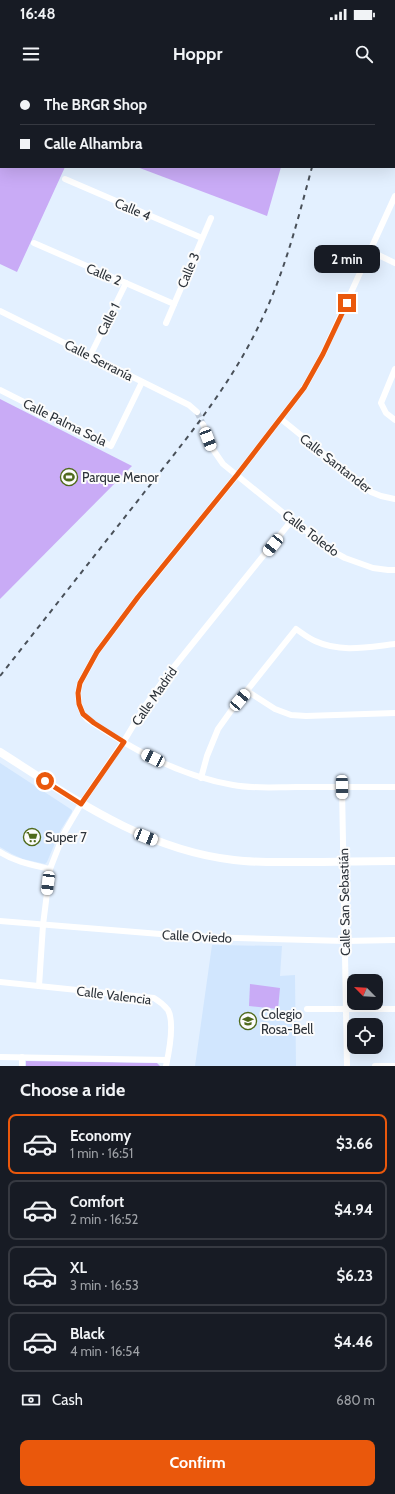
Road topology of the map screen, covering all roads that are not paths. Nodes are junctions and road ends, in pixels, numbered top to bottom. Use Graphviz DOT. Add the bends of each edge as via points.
graph roads {
  1 [pos="65,179"];
  2 [pos="395,196"];
  3 [pos="210,218"];
  4 [pos="202,238"];
  5 [pos="34,243"];
  6 [pos="370,251"];
  7 [pos="395,263"];
  8 [pos="126,283"];
  9 [pos="174,304"];
  10 [pos="0,311"];
  11 [pos="166,323"];
  12 [pos="90,356"];
  13 [pos="395,369"];
  14 [pos="142,382"];
  15 [pos="0,390"];
  16 [pos="197,412"];
  17 [pos="281,419"];
  18 [pos="395,420"];
  19 [pos="203,424"];
  20 [pos="237,475"];
  21 [pos="395,499"];
  22 [pos="292,520"];
  23 [pos="395,570"];
  24 [pos="395,644"];
  25 [pos="247,691"];
  26 [pos="395,713"];
  27 [pos="124,742"];
  28 [pos="0,752"];
  29 [pos="201,778"];
  30 [pos="342,787"];
  31 [pos="395,787"];
  32 [pos="81,804"];
  33 [pos="0,852"];
  34 [pos="395,861"];
  35 [pos="343,862"];
  36 [pos="50,869"];
  37 [pos="0,921"];
  38 [pos="43,925"];
  39 [pos="395,940"];
  40 [pos="345,941"];
  41 [pos="0,982"];
  42 [pos="39,986"];
  43 [pos="307,1009"];
  44 [pos="346,1009"];
  45 [pos="395,1009"];
  46 [pos="0,1057"];
  47 [pos="22,1057"];
  48 [pos="167,1063"];
  49 [pos="22,1066"];
  50 [pos="347,1066"];
  51 [pos="375,1066"];
  52 [pos="395,1066"];
  1 -- 4 [label="street, Calle 4"];
  2 -- 6 [label="street"];
  3 -- 4 [label="street, Calle 3"];
  4 -- 9 [label="street, Calle 3"];
  5 -- 8 [label="street, Calle 2"];
  6 -- 7 [label="street"];
  6 -- 17 [label="street" via="323,354 304,388"];
  8 -- 9 [label="street, Calle 2"];
  8 -- 12 [label="street, Calle 1"];
  9 -- 11 [label="street, Calle 3"];
  10 -- 12 [label="street, Calle Serranía"];
  12 -- 14 [label="street, Calle Serranía"];
  13 -- 18 [label="street" via="381,403 386,413"];
  14 -- 15 [label="street, Calle Palma Sola" via="111,446"];
  14 -- 16 [label="street, Calle Serranía" via="189,405"];
  17 -- 20 [label="street"];
  17 -- 21 [label="street, Calle Santander" via="371,492"];
  19 -- 20 [label="street, Calle Toledo" via="214,452 223,464"];
  20 -- 22 [label="street, Calle Toledo"];
  20 -- 27 [label="street" via="138,597 97,652 80,683 79,704 83,714"];
  22 -- 23 [label="street, Calle Toledo" via="345,558 373,568"];
  22 -- 27 [label="street, Calle Madrid" via="165,678"];
  24 -- 25 [label="street" via="350,649 332,647 314,641 296,628"];
  25 -- 26 [label="street" via="275,709 290,715"];
  25 -- 29 [label="street" via="218,730"];
  27 -- 29 [label="street" via="162,763"];
  27 -- 32 [label="street, Calle Madrid"];
  28 -- 32 [label="street"];
  29 -- 30 [label="street" via="234,786"];
  30 -- 31 [label="street"];
  30 -- 35 [label="street, Calle San Sebastián"];
  32 -- 35 [label="street" via="137,834 200,855 263,862"];
  32 -- 36 [label="street, Calle Madrid" via="64,834"];
  33 -- 36 [label="street" via="7,857"];
  34 -- 35 [label="street"];
  35 -- 40 [label="street, Calle San Sebastián"];
  36 -- 38 [label="street, Calle Madrid"];
  37 -- 38 [label="street, Calle Oviedo"];
  38 -- 40 [label="street, Calle Oviedo" via="197,937"];
  38 -- 42 [label="street, Calle Madrid"];
  39 -- 40 [label="street, Calle Oviedo"];
  40 -- 44 [label="street, Calle San Sebastián"];
  41 -- 42 [label="street, Calle Valencia"];
  42 -- 48 [label="street, Calle Valencia" via="154,998 165,1007 170,1019"];
  43 -- 44 [label="street"];
  44 -- 45 [label="street"];
  44 -- 50 [label="street, Calle San Sebastián"];
  46 -- 47 [label="street"];
  47 -- 48 [label="street"];
  47 -- 49 [label="street"];
  51 -- 52 [label="street"];
}
